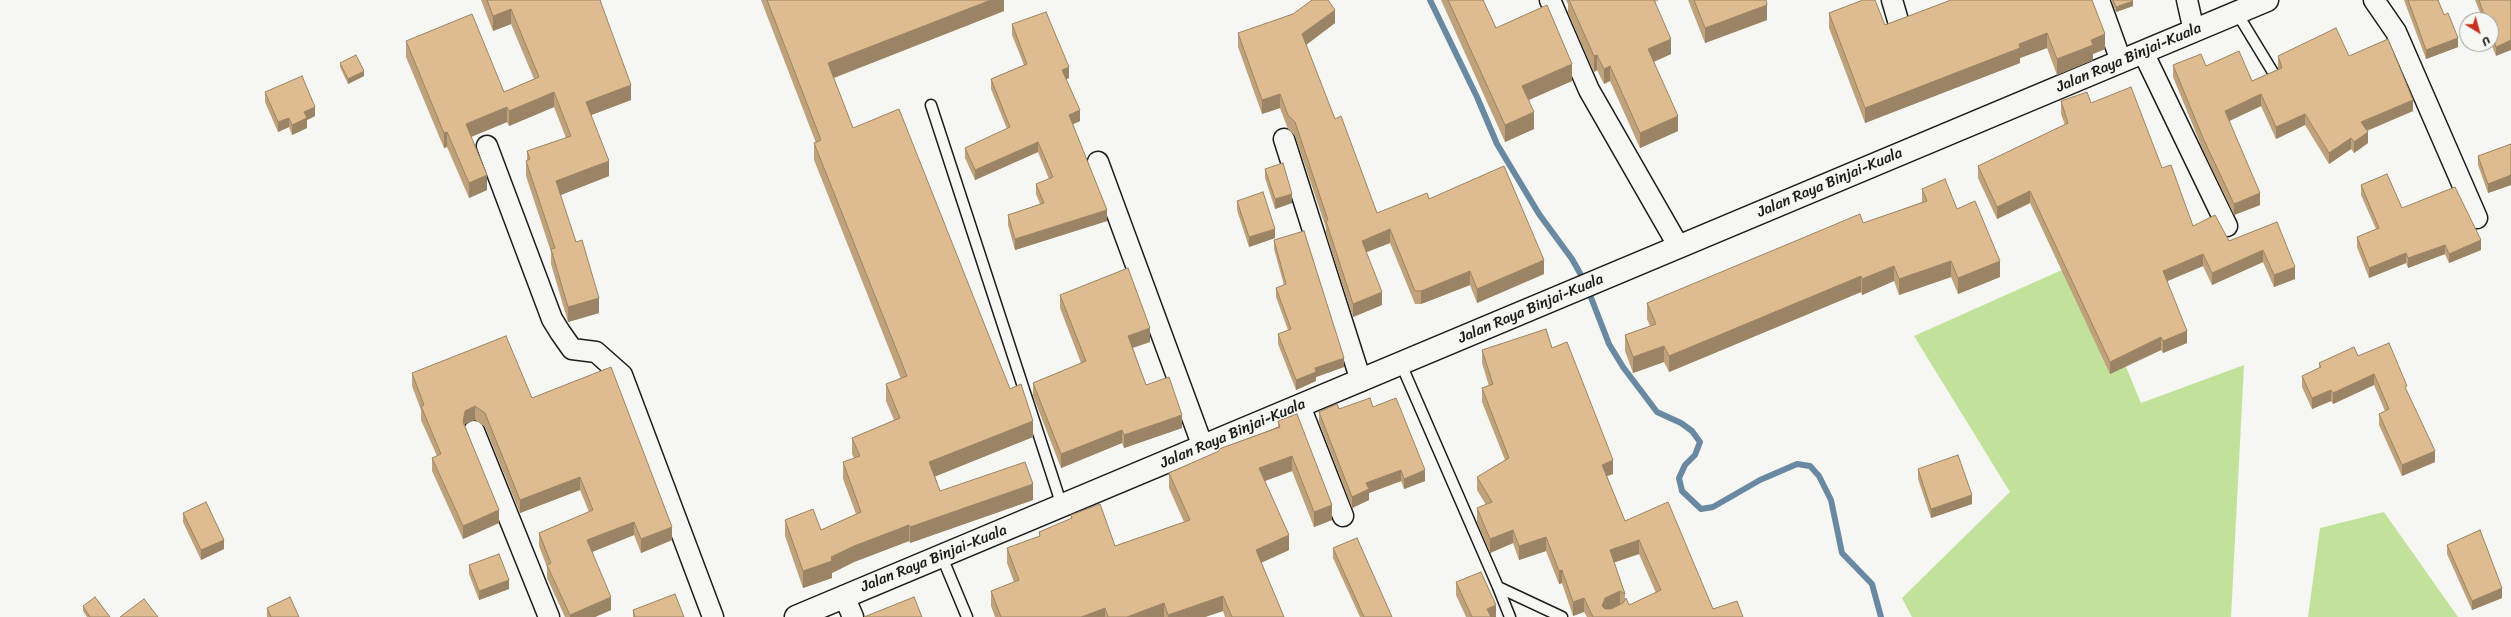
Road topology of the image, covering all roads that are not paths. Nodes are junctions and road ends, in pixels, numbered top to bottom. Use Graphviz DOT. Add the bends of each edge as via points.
graph roads {
  1 [pos="1550,0"];
  2 [pos="1892,0"];
  3 [pos="2099,0"];
  4 [pos="2187,0"];
  5 [pos="2267,0"];
  6 [pos="2374,0"];
  7 [pos="2237,12"];
  8 [pos="1899,24"];
  9 [pos="2194,31"];
  10 [pos="2143,52"];
  11 [pos="2121,62"];
  12 [pos="2274,74"];
  13 [pos="931,105"];
  14 [pos="1284,139"];
  15 [pos="487,146"];
  16 [pos="1098,162"];
  17 [pos="2477,218"];
  18 [pos="2227,226"];
  19 [pos="1678,247"];
  20 [pos="1401,364"];
  21 [pos="1361,381"];
  22 [pos="1300,406"];
  23 [pos="474,431"];
  24 [pos="1203,447"];
  25 [pos="1062,506"];
  26 [pos="1343,516"];
  27 [pos="942,557"];
  28 [pos="1498,587"];
  29 [pos="844,596"];
  30 [pos="549,617"];
  31 [pos="713,617"];
  32 [pos="796,617"];
  33 [pos="853,617"];
  34 [pos="967,617"];
  35 [pos="1510,617"];
  36 [pos="1562,617"];
  1 -- 19 [label="street" via="1589,90"];
  2 -- 8 [label="street"];
  3 -- 11 [label="street"];
  4 -- 9 [label="street"];
  5 -- 7 [label="main road, Jalan Raya Binjai-Kuala"];
  6 -- 17 [label="street" via="2396,32"];
  7 -- 9 [label="main road, Jalan Raya Binjai-Kuala"];
  7 -- 12 [label="lane"];
  9 -- 10 [label="main road, Jalan Raya Binjai-Kuala"];
  10 -- 11 [label="main road, Jalan Raya Binjai-Kuala"];
  10 -- 18 [label="street"];
  11 -- 19 [label="main road, Jalan Raya Binjai-Kuala"];
  13 -- 25 [label="lane"];
  14 -- 21 [label="street"];
  15 -- 31 [label="street" via="552,319 572,349 596,352 622,375"];
  16 -- 24 [label="street"];
  19 -- 20 [label="main road, Jalan Raya Binjai-Kuala"];
  20 -- 21 [label="main road, Jalan Raya Binjai-Kuala"];
  20 -- 28 [label="lane"];
  21 -- 22 [label="main road, Jalan Raya Binjai-Kuala"];
  22 -- 24 [label="main road, Jalan Raya Binjai-Kuala"];
  22 -- 26 [label="street"];
  23 -- 30 [label="street"];
  24 -- 25 [label="main road, Jalan Raya Binjai-Kuala"];
  25 -- 27 [label="main road, Jalan Raya Binjai-Kuala"];
  27 -- 29 [label="main road, Jalan Raya Binjai-Kuala"];
  27 -- 34 [label="lane"];
  28 -- 35 [label="lane"];
  28 -- 36 [label="lane"];
  29 -- 32 [label="main road, Jalan Raya Binjai-Kuala"];
  29 -- 33 [label="street"];
}
